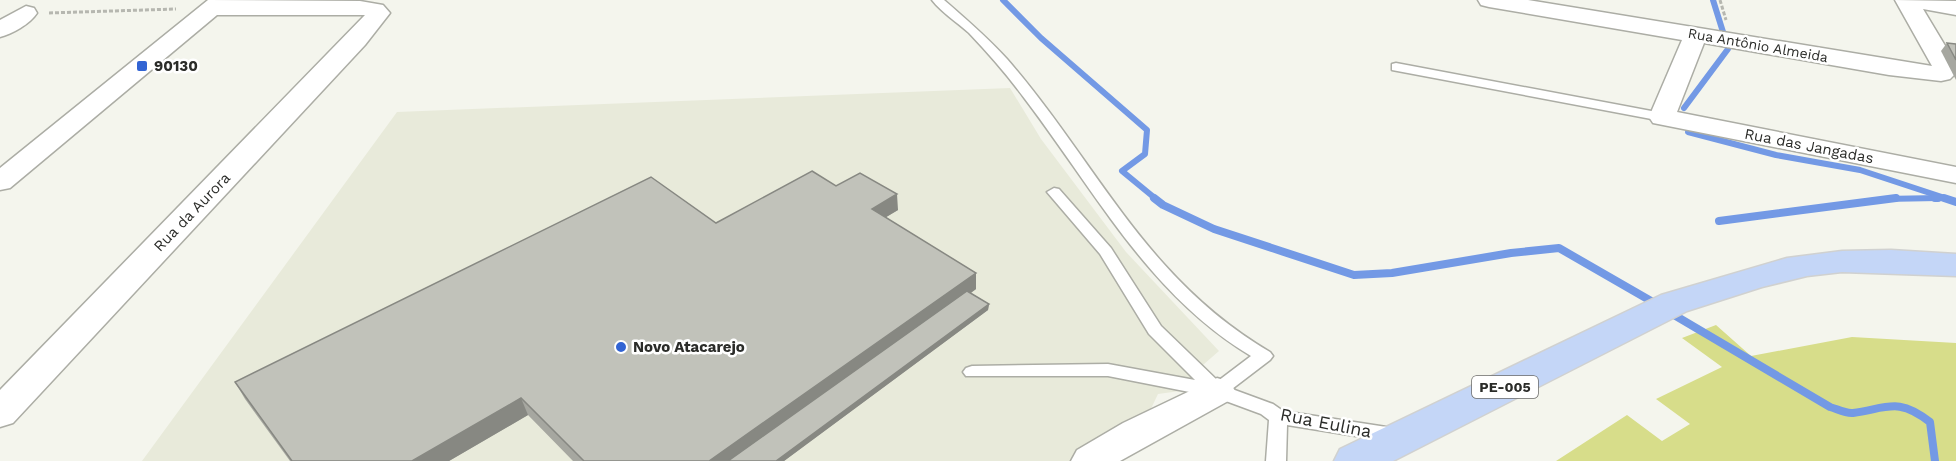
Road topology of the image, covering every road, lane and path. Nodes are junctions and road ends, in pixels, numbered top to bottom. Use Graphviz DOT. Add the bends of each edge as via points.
graph roads {
  1 [pos="937,0"];
  2 [pos="1489,0"];
  3 [pos="1906,0"];
  4 [pos="216,4"];
  5 [pos="1956,8"];
  6 [pos="26,13"];
  7 [pos="0,30"];
  8 [pos="1696,34"];
  9 [pos="1396,68"];
  10 [pos="1662,117"];
  11 [pos="1956,175"];
  12 [pos="0,182"];
  13 [pos="1054,192"];
  14 [pos="1956,265"];
  15 [pos="972,372"];
  16 [pos="1216,391"];
  17 [pos="0,413"];
  18 [pos="1278,417"];
  19 [pos="1405,437"];
  20 [pos="1090,461"];
  21 [pos="1276,461"];
  22 [pos="1355,461"];
  1 -- 16 [label="lane" via="956,14 1016,76 1109,208 1161,273 1202,314 1264,356"];
  2 -- 8 [label="street, Rua Antônio Almeida"];
  3 -- 5 [label="street"];
  3 -- 8 [label="street, Rua Antônio Almeida" via="1944,64 1946,70 1941,74"];
  4 -- 6 [label="path"];
  4 -- 12 [label="street"];
  4 -- 17 [label="street, Rua da Aurora" via="375,9 378,15"];
  6 -- 7 [label="street"];
  8 -- 10 [label="street"];
  9 -- 10 [label="lane"];
  10 -- 11 [label="street, Rua das Jangadas"];
  13 -- 16 [label="lane" via="1106,250 1155,330"];
  14 -- 19 [label="main road, PE-005" via="1827,263 1764,274 1665,308"];
  15 -- 16 [label="lane, Rua Eulina" via="1108,370"];
  16 -- 18 [label="lane, Rua Eulina" via="1268,409"];
  16 -- 20 [label="street" via="1136,432"];
  18 -- 19 [label="lane, Rua Eulina"];
  18 -- 21 [label="lane"];
  19 -- 22 [label="main road, PE-005"];
}
